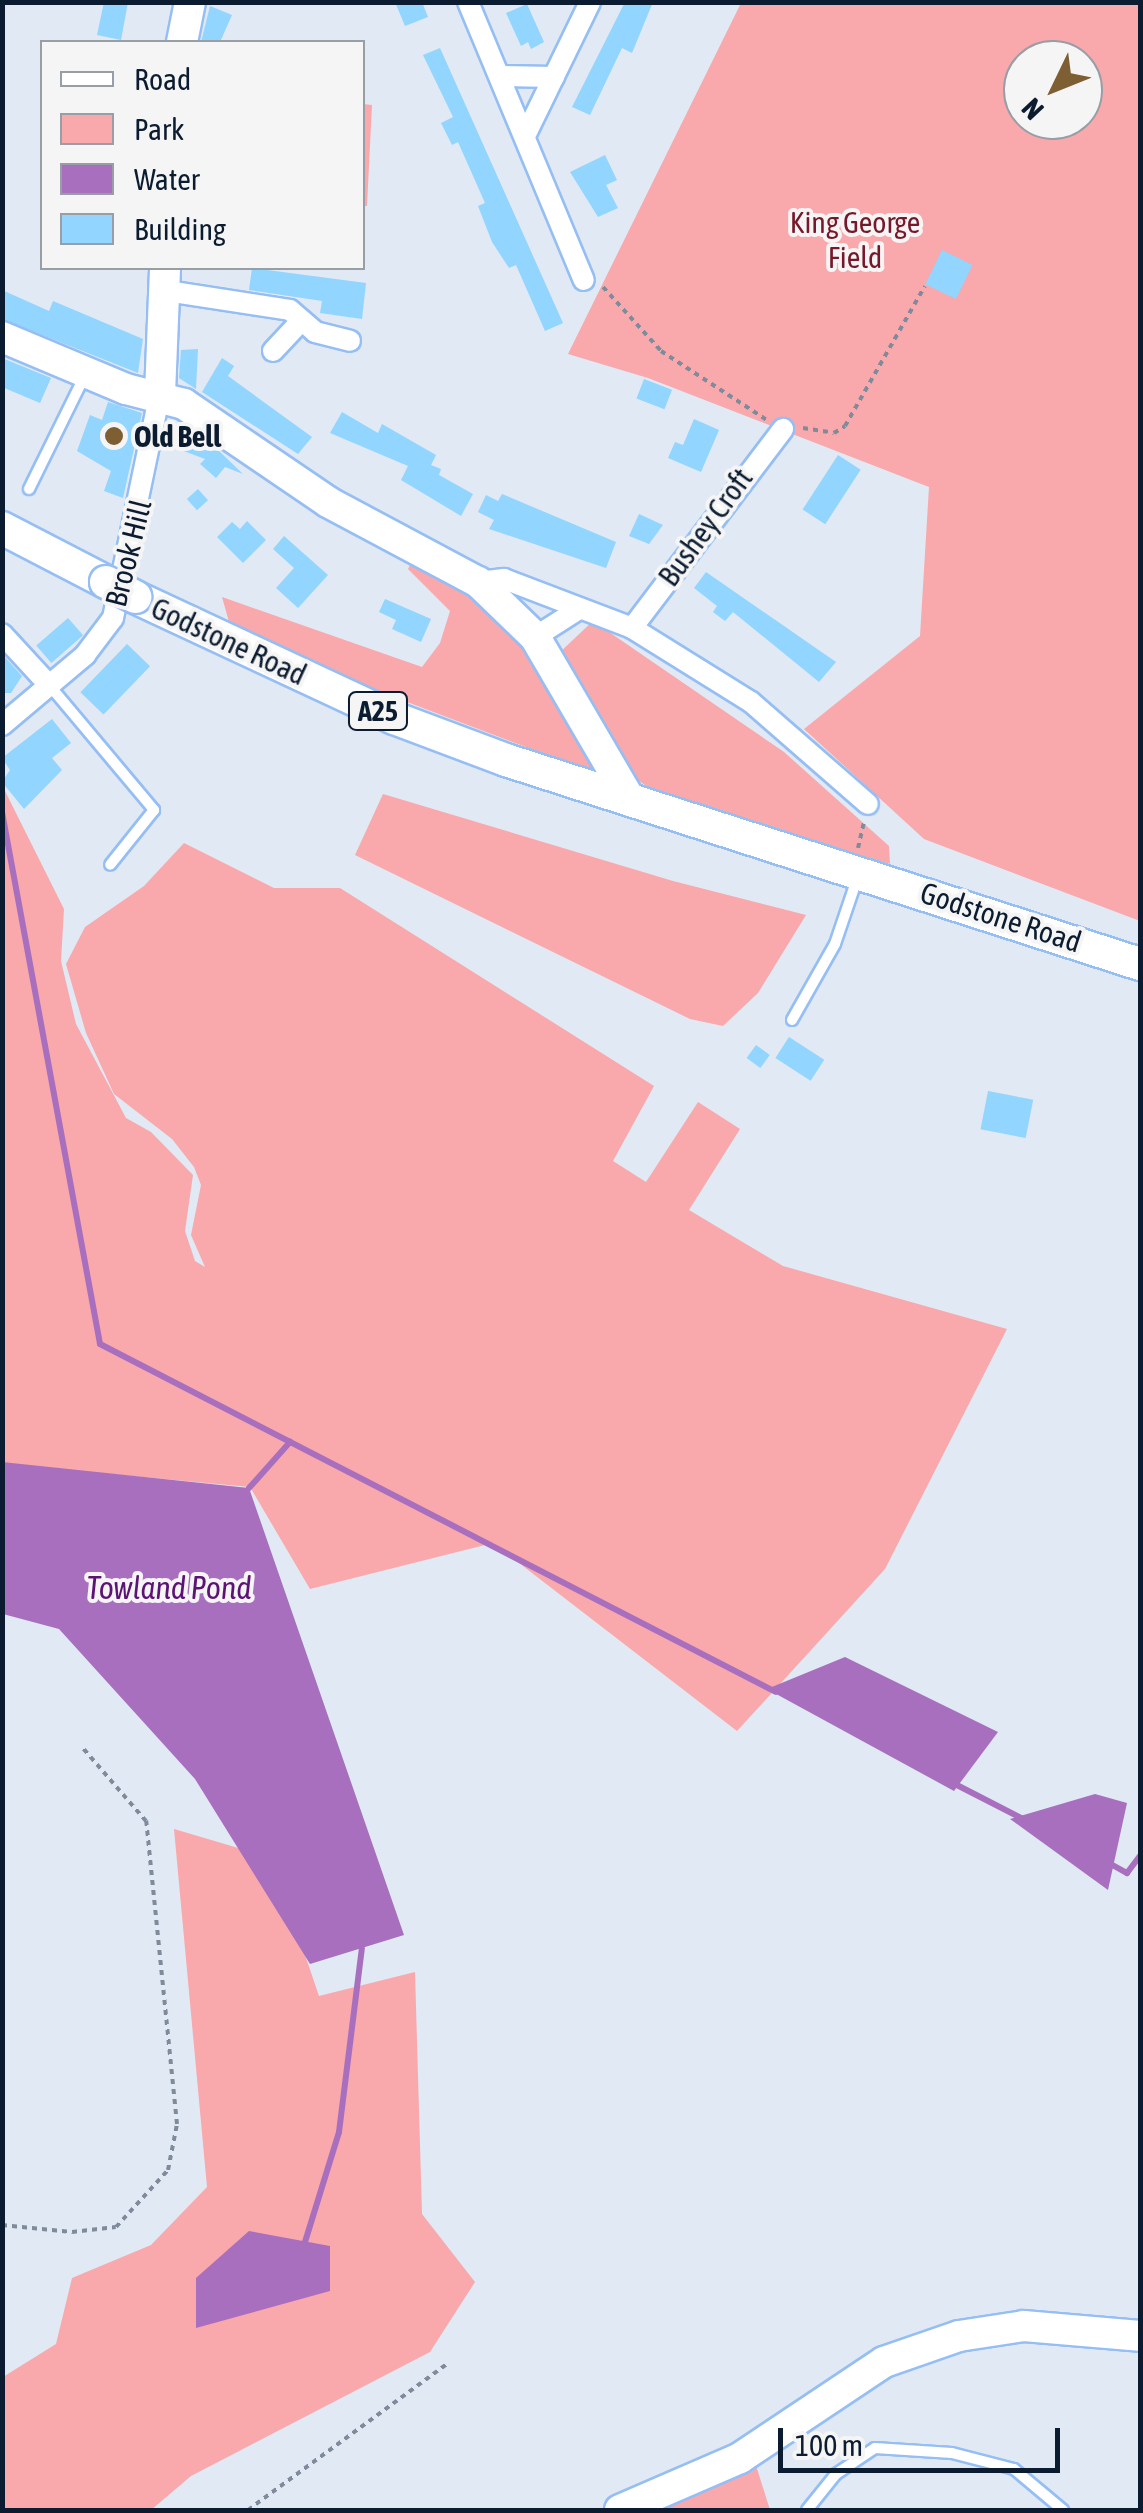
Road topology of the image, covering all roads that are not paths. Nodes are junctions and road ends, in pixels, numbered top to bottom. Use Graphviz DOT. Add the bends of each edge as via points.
graph roads {
  1 [pos="190,2"];
  2 [pos="468,2"];
  3 [pos="590,2"];
  4 [pos="182,40"];
  5 [pos="502,76"];
  6 [pos="554,76"];
  7 [pos="526,134"];
  8 [pos="166,279"];
  9 [pos="584,280"];
  10 [pos="302,320"];
  11 [pos="2,337"];
  12 [pos="350,341"];
  13 [pos="273,351"];
  14 [pos="86,374"];
  15 [pos="160,394"];
  16 [pos="782,430"];
  17 [pos="29,488"];
  18 [pos="2,528"];
  19 [pos="478,582"];
  20 [pos="579,608"];
  21 [pos="632,628"];
  22 [pos="2,634"];
  23 [pos="535,637"];
  24 [pos="49,685"];
  25 [pos="2,725"];
  26 [pos="632,802"];
  27 [pos="868,804"];
  28 [pos="858,860"];
  29 [pos="110,865"];
  30 [pos="1140,964"];
  31 [pos="792,1020"];
  32 [pos="1140,2336"];
  33 [pos="620,2510"];
  34 [pos="808,2510"];
  35 [pos="1063,2510"];
  1 -- 4 [label="street"];
  2 -- 5 [label="street"];
  3 -- 6 [label="street"];
  5 -- 6 [label="street"];
  5 -- 7 [label="street"];
  6 -- 7 [label="street"];
  7 -- 9 [label="street"];
  8 -- 10 [label="street" via="290,310"];
  8 -- 15 [label="street"];
  10 -- 12 [label="street" via="315,332"];
  10 -- 13 [label="street"];
  11 -- 14 [label="street"];
  14 -- 15 [label="street"];
  14 -- 17 [label="lane"];
  15 -- 19 [label="street" via="328,502"];
  15 -- 24 [label="street, Brook Hill" via="120,604 95,644"];
  16 -- 21 [label="street, Bushey Croft"];
  18 -- 26 [label="main road, Godstone Road / A25" via="394,718"];
  19 -- 20 [label="street" via="504,580"];
  19 -- 23 [label="street"];
  20 -- 21 [label="street"];
  20 -- 23 [label="street"];
  21 -- 27 [label="street" via="751,702"];
  22 -- 24 [label="street"];
  23 -- 26 [label="street"];
  24 -- 25 [label="street, Brook Hill"];
  24 -- 29 [label="lane" via="154,810"];
  26 -- 28 [label="main road, Godstone Road / A25"];
  28 -- 30 [label="main road, Godstone Road / A25"];
  28 -- 31 [label="lane" via="835,944"];
  32 -- 33 [label="street" via="1024,2326 959,2336 884,2362 740,2458"];
  34 -- 35 [label="lane" via="836,2474 875,2448 952,2453 1014,2469"];
}
